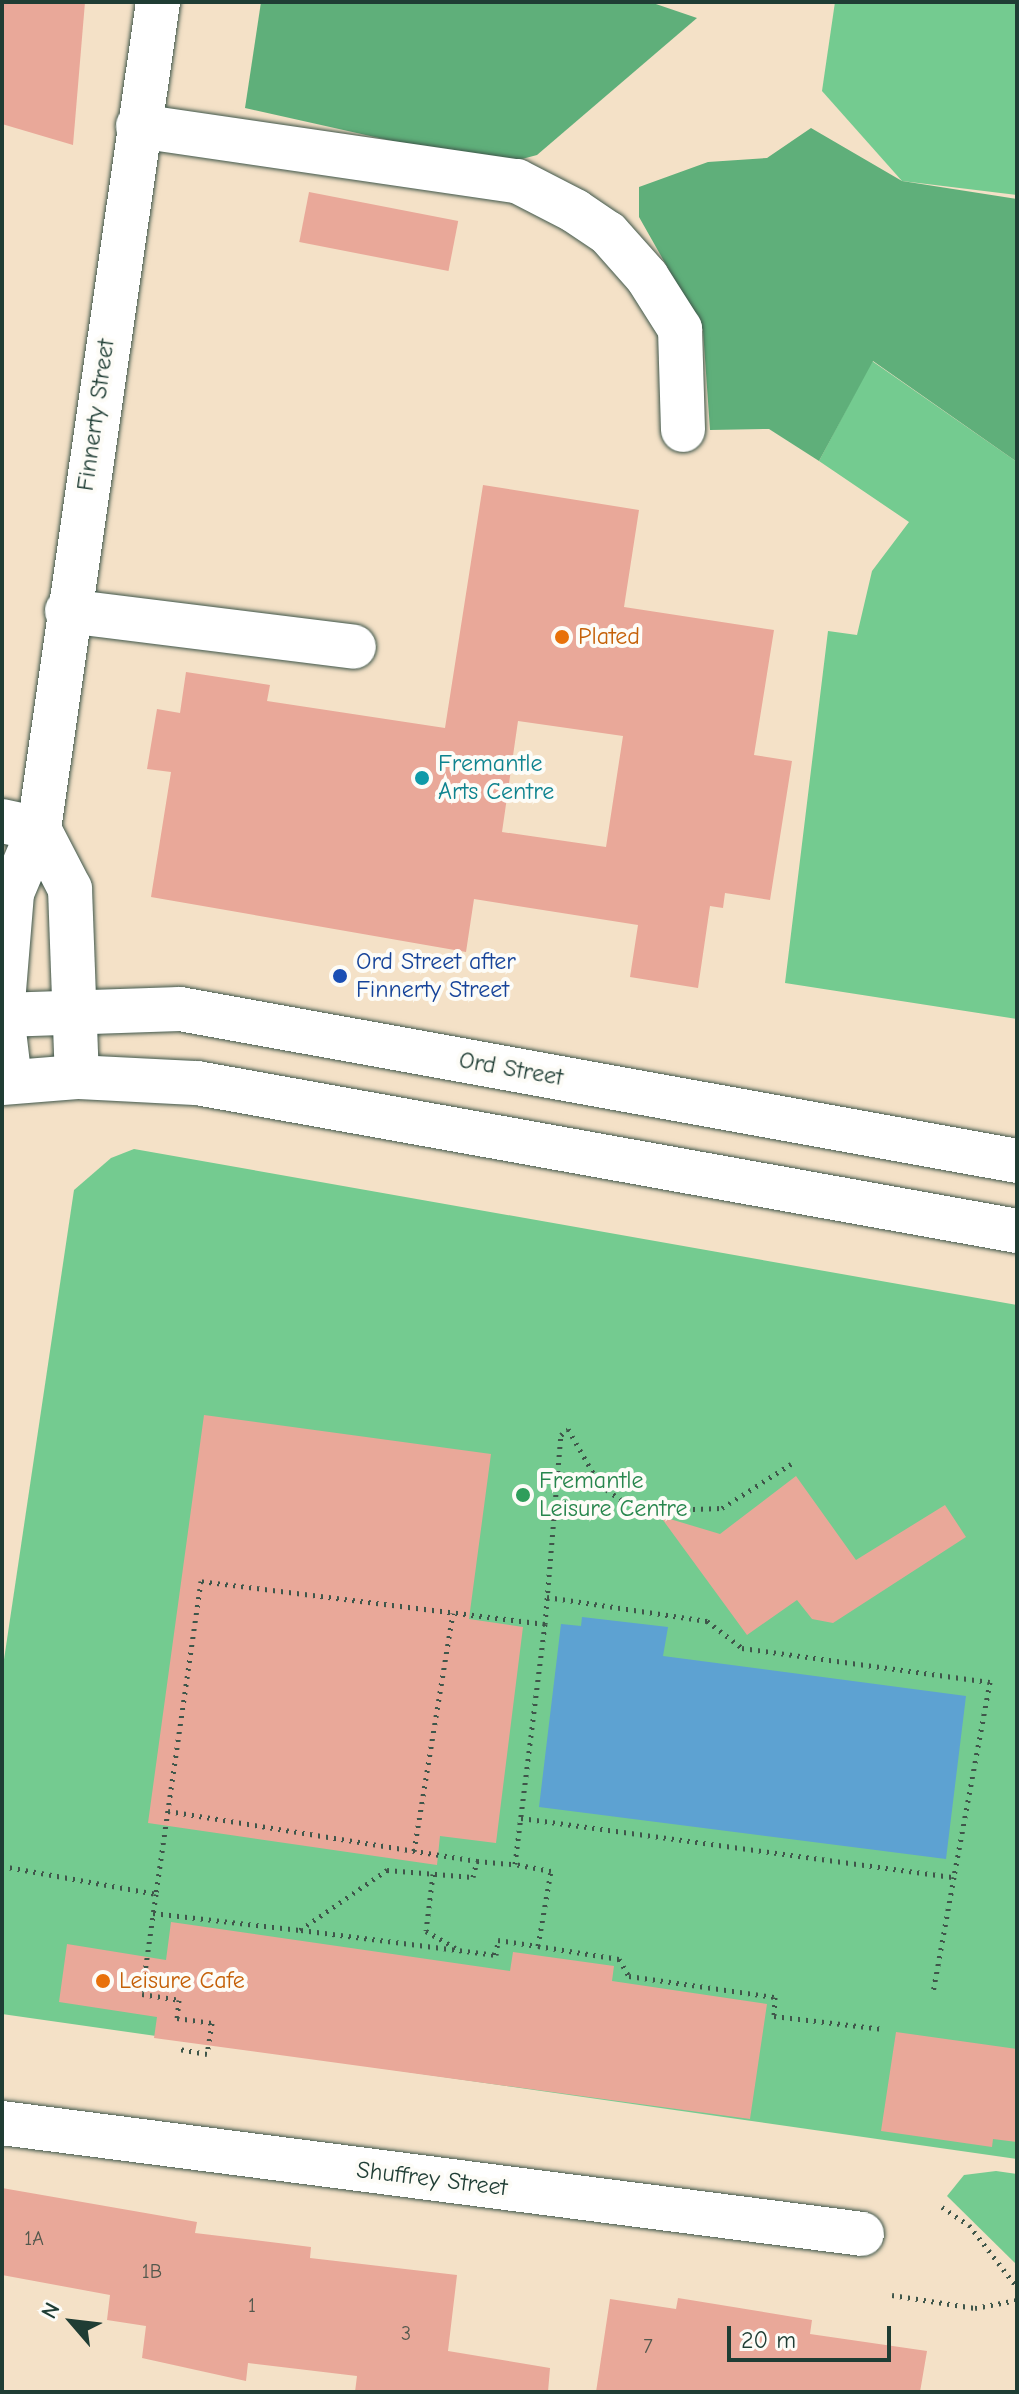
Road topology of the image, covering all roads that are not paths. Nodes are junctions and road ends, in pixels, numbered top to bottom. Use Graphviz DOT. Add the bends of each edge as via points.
graph roads {
  1 [pos="158,2"];
  2 [pos="138,126"];
  3 [pos="683,430"];
  4 [pos="67,611"];
  5 [pos="354,647"];
  6 [pos="21,825"];
  7 [pos="75,1008"];
  8 [pos="2,1015"];
  9 [pos="77,1077"];
  10 [pos="6,1082"];
  11 [pos="1017,1161"];
  12 [pos="1017,1231"];
  13 [pos="2,2123"];
  14 [pos="862,2234"];
  1 -- 2 [label="street, Finnerty Street"];
  2 -- 3 [label="street" via="517,181 575,211 608,233 647,277 680,329"];
  2 -- 4 [label="street, Finnerty Street"];
  4 -- 5 [label="street"];
  4 -- 6 [label="street, Finnerty Street"];
  6 -- 7 [label="street" via="70,889"];
  6 -- 8 [label="street, Finnerty Street"];
  7 -- 8 [label="street, Ord Street"];
  7 -- 9 [label="street"];
  7 -- 11 [label="street, Ord Street" via="180,1009"];
  8 -- 10 [label="street, Finnerty Street"];
  9 -- 10 [label="street"];
  9 -- 12 [label="street" via="238,1089"];
  13 -- 14 [label="street, Shuffrey Street"];
}
